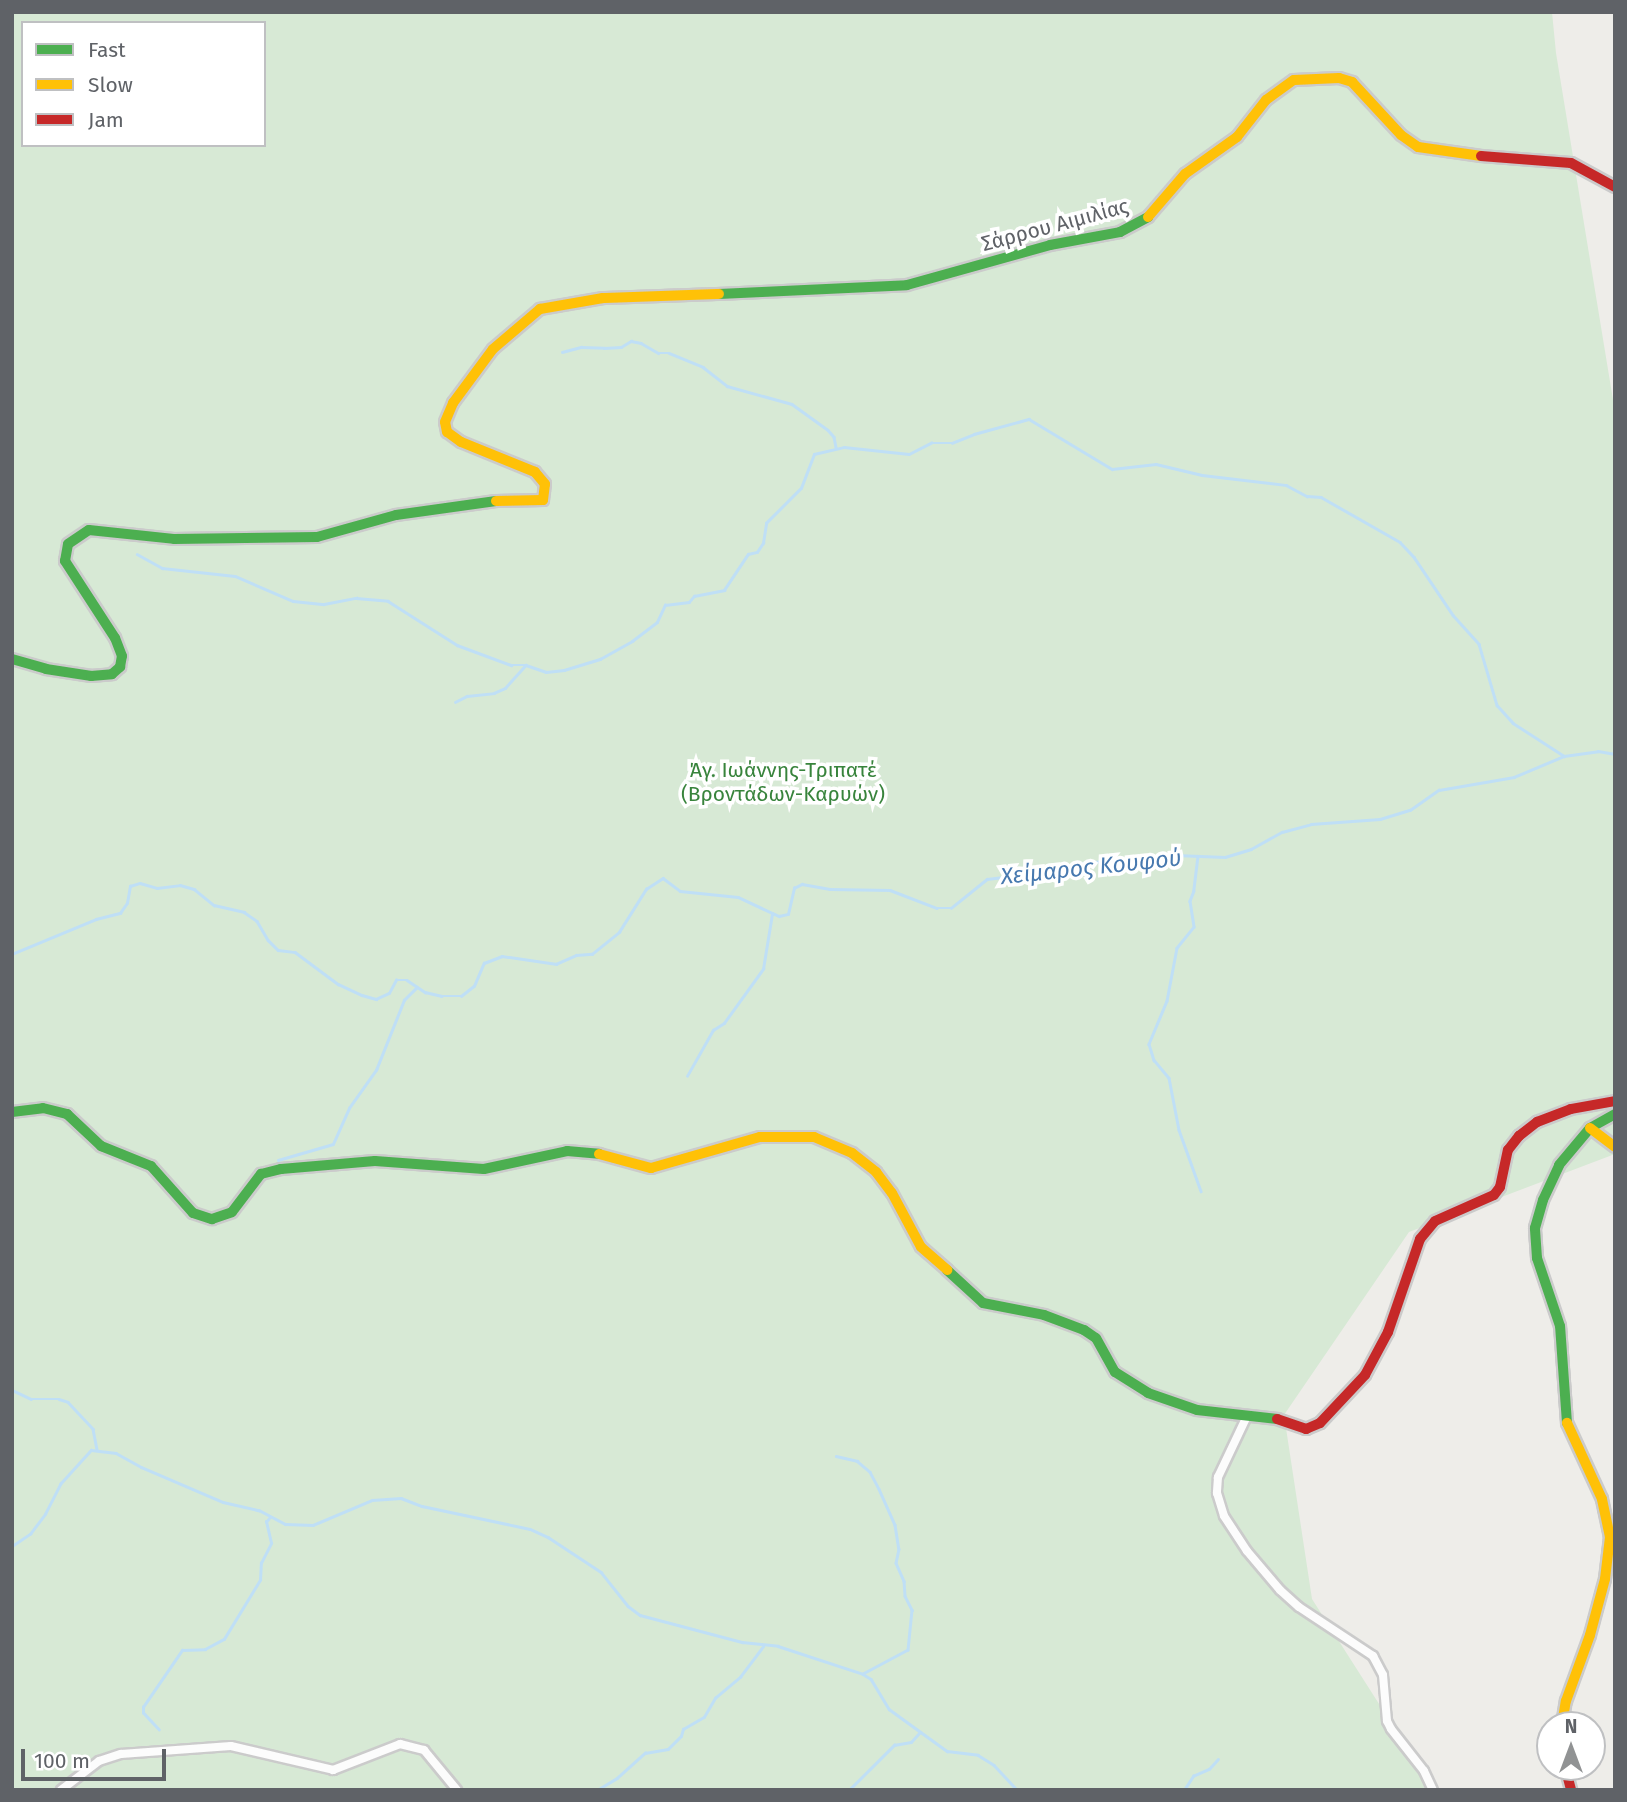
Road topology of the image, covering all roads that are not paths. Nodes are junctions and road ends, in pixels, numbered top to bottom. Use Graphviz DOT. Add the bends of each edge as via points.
graph roads {
  1 [pos="1615,187"];
  2 [pos="12,659"];
  3 [pos="1615,1101"];
  4 [pos="12,1112"];
  5 [pos="1615,1114"];
  6 [pos="1590,1128"];
  7 [pos="1615,1147"];
  8 [pos="1247,1416"];
  9 [pos="1564,1711"];
  10 [pos="61,1790"];
  11 [pos="457,1790"];
  12 [pos="1433,1790"];
  1 -- 2 [label="street, Σάρρου Αιμιλίας" via="1563,161 1418,148 1352,82 1339,78 1294,80 1273,93 1237,137 1185,174 1153,215 1120,232 1050,245 907,285 603,298 540,309 488,355 445,422 447,432 461,442 535,472 545,484 543,500 494,501 396,515 317,537 166,539 89,530 68,544 65,561 118,644 120,667 112,674 91,676"];
  3 -- 8 [label="street" via="1555,1114 1527,1128 1508,1150 1494,1195 1443,1216 1427,1229 1377,1355 1350,1395 1320,1423 1306,1429 1277,1419"];
  4 -- 8 [label="street" via="43,1108 67,1114 101,1146 152,1166 192,1213 212,1219 232,1212 261,1174 281,1169 375,1161 484,1169 567,1151 592,1152 651,1168 760,1137 814,1137 852,1153 876,1172 921,1247 983,1303 1035,1312 1084,1330 1096,1338 1115,1372 1148,1393 1197,1410"];
  5 -- 6 [label="street"];
  6 -- 7 [label="street"];
  6 -- 9 [label="street" via="1554,1174 1534,1235 1560,1326 1564,1417 1602,1499 1610,1537 1605,1579"];
  8 -- 12 [label="street" via="1218,1477 1224,1516 1280,1590 1373,1657 1383,1675 1391,1730 1424,1771"];
  10 -- 11 [label="street" via="99,1761 121,1754 232,1746 334,1770 400,1744 424,1751"];
}
